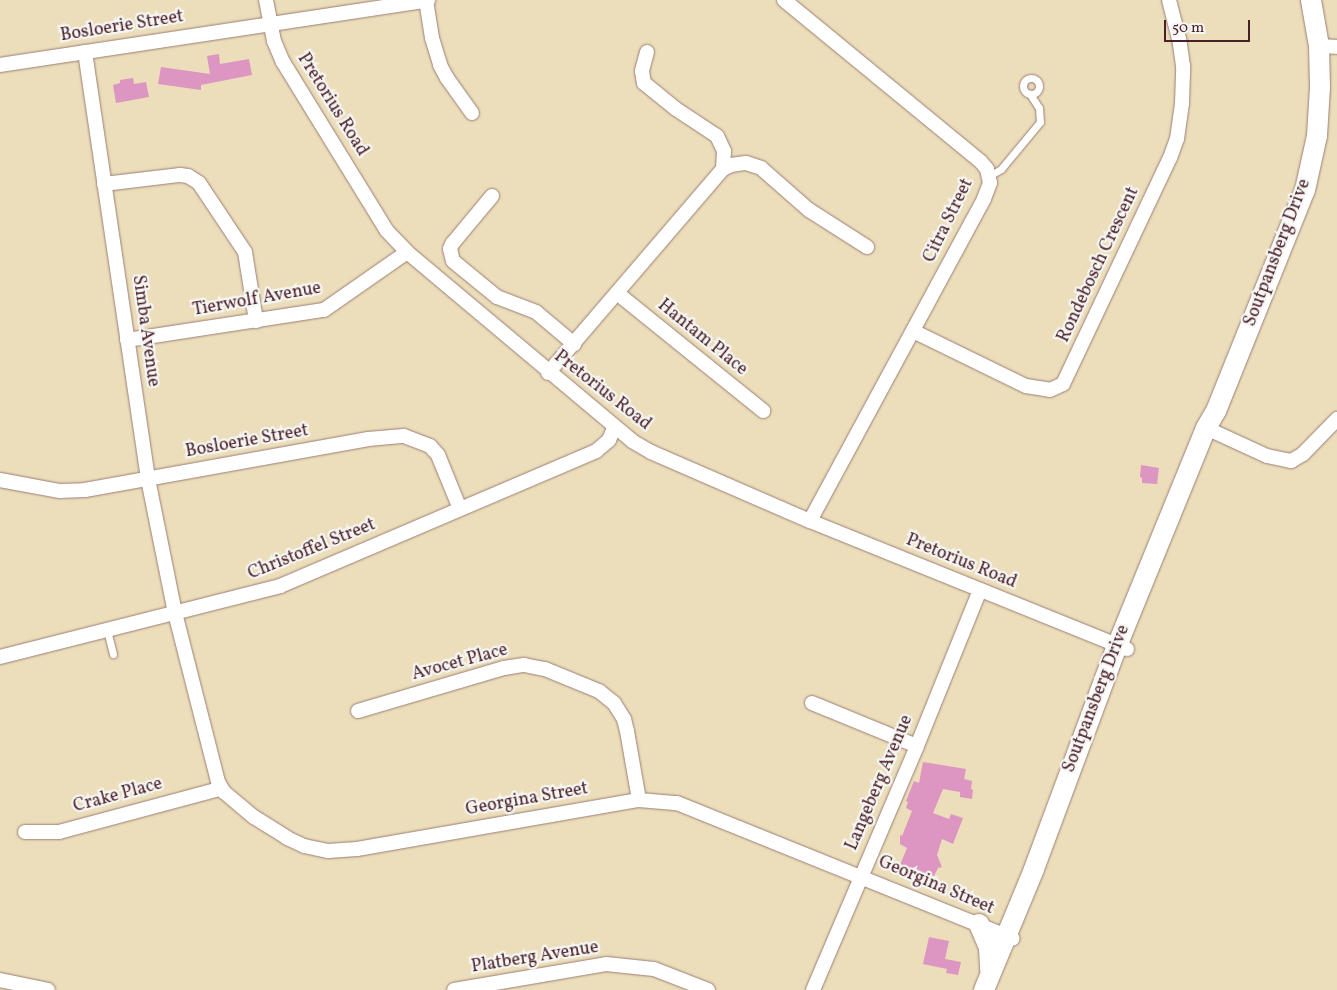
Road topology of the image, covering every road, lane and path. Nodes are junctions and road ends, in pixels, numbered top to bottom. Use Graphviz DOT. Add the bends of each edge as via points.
graph roads {
  1 [pos="266,0"];
  2 [pos="427,0"];
  3 [pos="784,0"];
  4 [pos="1169,0"];
  5 [pos="1311,0"];
  6 [pos="801,5"];
  7 [pos="269,24"];
  8 [pos="1328,46"];
  9 [pos="85,52"];
  10 [pos="647,52"];
  11 [pos="0,65"];
  12 [pos="1030,94"];
  13 [pos="472,113"];
  14 [pos="723,169"];
  15 [pos="989,176"];
  16 [pos="104,184"];
  17 [pos="492,196"];
  18 [pos="866,247"];
  19 [pos="407,252"];
  20 [pos="617,293"];
  21 [pos="256,321"];
  22 [pos="913,331"];
  23 [pos="127,340"];
  24 [pos="574,344"];
  25 [pos="548,373"];
  26 [pos="763,411"];
  27 [pos="1337,419"];
  28 [pos="1211,423"];
  29 [pos="614,428"];
  30 [pos="148,478"];
  31 [pos="0,480"];
  32 [pos="460,509"];
  33 [pos="810,521"];
  34 [pos="980,590"];
  35 [pos="175,613"];
  36 [pos="107,630"];
  37 [pos="1122,648"];
  38 [pos="113,654"];
  39 [pos="0,657"];
  40 [pos="812,704"];
  41 [pos="358,711"];
  42 [pos="917,746"];
  43 [pos="220,789"];
  44 [pos="639,800"];
  45 [pos="25,832"];
  46 [pos="862,876"];
  47 [pos="979,924"];
  48 [pos="1010,938"];
  49 [pos="0,980"];
  50 [pos="989,986"];
  51 [pos="48,990"];
  52 [pos="454,990"];
  53 [pos="708,990"];
  54 [pos="813,990"];
  1 -- 7 [label="street, Pretorius Road"];
  2 -- 7 [label="street, Bosloerie Street"];
  2 -- 13 [label="street" via="432,38 440,65"];
  3 -- 6 [label="street, Citra Street"];
  4 -- 22 [label="street, Rondebosch Crescent" via="1183,66 1177,139 1063,384 1050,390 1026,386"];
  5 -- 8 [label="street, Soutpansberg Drive"];
  6 -- 15 [label="street, Citra Street" via="981,162"];
  7 -- 9 [label="street, Bosloerie Street"];
  7 -- 19 [label="street, Pretorius Road" via="283,62 387,231"];
  8 -- 28 [label="street, Soutpansberg Drive" via="1313,156 1305,190"];
  9 -- 11 [label="street, Bosloerie Street"];
  9 -- 16 [label="street, Simba Avenue"];
  10 -- 14 [label="street" via="642,70 644,83 717,136 724,151"];
  12 -- 15 [label="lane" via="1039,108 1040,122 1001,169"];
  14 -- 18 [label="street" via="738,163 754,164 810,210"];
  14 -- 20 [label="street"];
  15 -- 22 [label="street, Citra Street" via="984,199"];
  16 -- 21 [label="street" via="180,175 199,183 245,252"];
  16 -- 23 [label="street, Simba Avenue"];
  17 -- 24 [label="street" via="452,244 453,261 496,297 536,312"];
  19 -- 21 [label="street, Tierwolf Avenue" via="324,310"];
  19 -- 25 [label="street, Pretorius Road"];
  20 -- 24 [label="street"];
  20 -- 26 [label="street, Hantam Place"];
  21 -- 23 [label="street, Tierwolf Avenue"];
  22 -- 33 [label="street, Citra Street"];
  23 -- 30 [label="street, Simba Avenue"];
  24 -- 25 [label="street"];
  25 -- 29 [label="street, Pretorius Road"];
  27 -- 28 [label="street" via="1303,454 1291,461 1267,456"];
  28 -- 37 [label="street, Soutpansberg Drive"];
  29 -- 32 [label="street, Christoffel Street" via="609,440 596,451"];
  29 -- 33 [label="street, Pretorius Road" via="651,452"];
  30 -- 31 [label="street, Bosloerie Street" via="72,491"];
  30 -- 32 [label="street, Bosloerie Street" via="368,439 404,436 430,446 438,455"];
  30 -- 35 [label="street, Simba Avenue"];
  32 -- 35 [label="street, Christoffel Street" via="280,586"];
  33 -- 34 [label="street, Pretorius Road"];
  34 -- 37 [label="street, Pretorius Road"];
  34 -- 42 [label="street, Langeberg Avenue"];
  35 -- 36 [label="street, Christoffel Street"];
  35 -- 43 [label="street"];
  36 -- 38 [label="lane"];
  36 -- 39 [label="street, Christoffel Street"];
  37 -- 48 [label="street, Soutpansberg Drive"];
  40 -- 42 [label="street"];
  41 -- 44 [label="street, Avocet Place" via="504,668 545,669 599,691 614,702 624,719"];
  42 -- 46 [label="street, Langeberg Avenue"];
  43 -- 44 [label="street, Georgina Street" via="254,817 287,838 328,851"];
  43 -- 45 [label="street, Crake Place" via="59,832"];
  44 -- 46 [label="street, Georgina Street" via="677,803"];
  46 -- 47 [label="street, Georgina Street"];
  46 -- 54 [label="street, Langeberg Avenue"];
  47 -- 48 [label="street, Georgina Street"];
  47 -- 50 [label="street" via="989,948"];
  48 -- 50 [label="street, Soutpansberg Drive"];
  49 -- 51 [label="street"];
  52 -- 53 [label="street, Platberg Avenue" via="606,964 654,969"];
}
